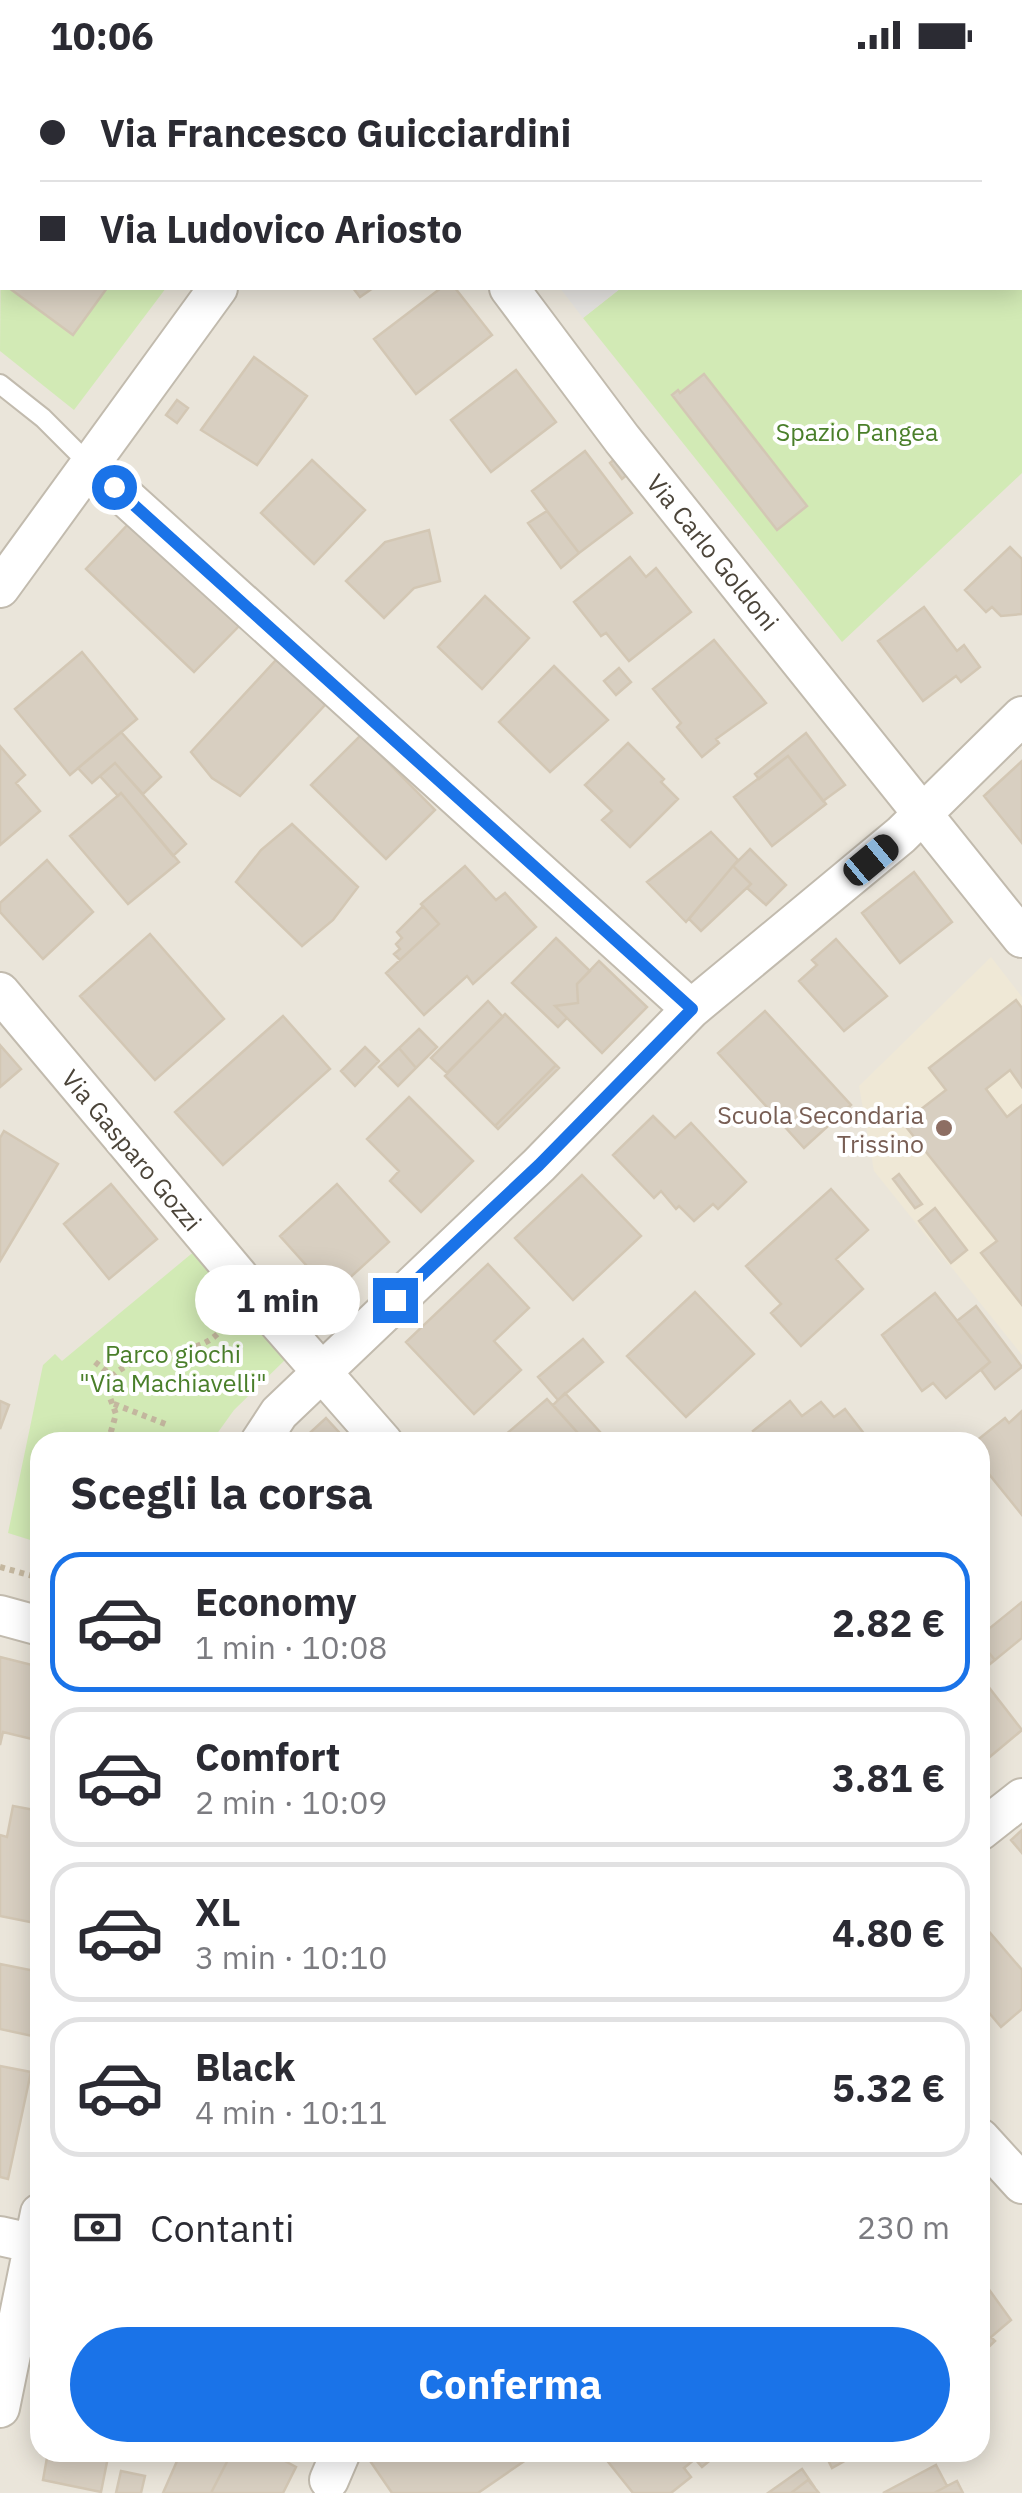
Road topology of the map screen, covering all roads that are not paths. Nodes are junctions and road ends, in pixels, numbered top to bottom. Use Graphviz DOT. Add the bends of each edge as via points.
graph roads {
  1 [pos="217,290"];
  2 [pos="510,290"];
  3 [pos="0,384"];
  4 [pos="90,464"];
  5 [pos="0,588"];
  6 [pos="1022,716"];
  7 [pos="922,813"];
  8 [pos="1022,938"];
  9 [pos="0,992"];
  10 [pos="692,1009"];
  11 [pos="320,1371"];
  12 [pos="267,1432"];
  13 [pos="374,1432"];
  14 [pos="0,1614"];
  15 [pos="30,1623"];
  16 [pos="1022,1798"];
  17 [pos="990,1822"];
  18 [pos="990,2149"];
  19 [pos="1022,2184"];
  20 [pos="28,2234"];
  21 [pos="0,2408"];
  1 -- 4 [label="street"];
  2 -- 7 [label="street, Via Carlo Goldoni"];
  3 -- 4 [label="lane"];
  4 -- 5 [label="street"];
  4 -- 10 [label="street"];
  6 -- 7 [label="street"];
  7 -- 8 [label="street, Via Carlo Goldoni"];
  7 -- 10 [label="street"];
  9 -- 11 [label="street, Via Gasparo Gozzi"];
  10 -- 11 [label="street" via="539,1165"];
  11 -- 12 [label="street"];
  11 -- 13 [label="street, Via Gasparo Gozzi"];
  14 -- 15 [label="street"];
  16 -- 17 [label="street"];
  18 -- 19 [label="street"];
  20 -- 21 [label="street"];
}
